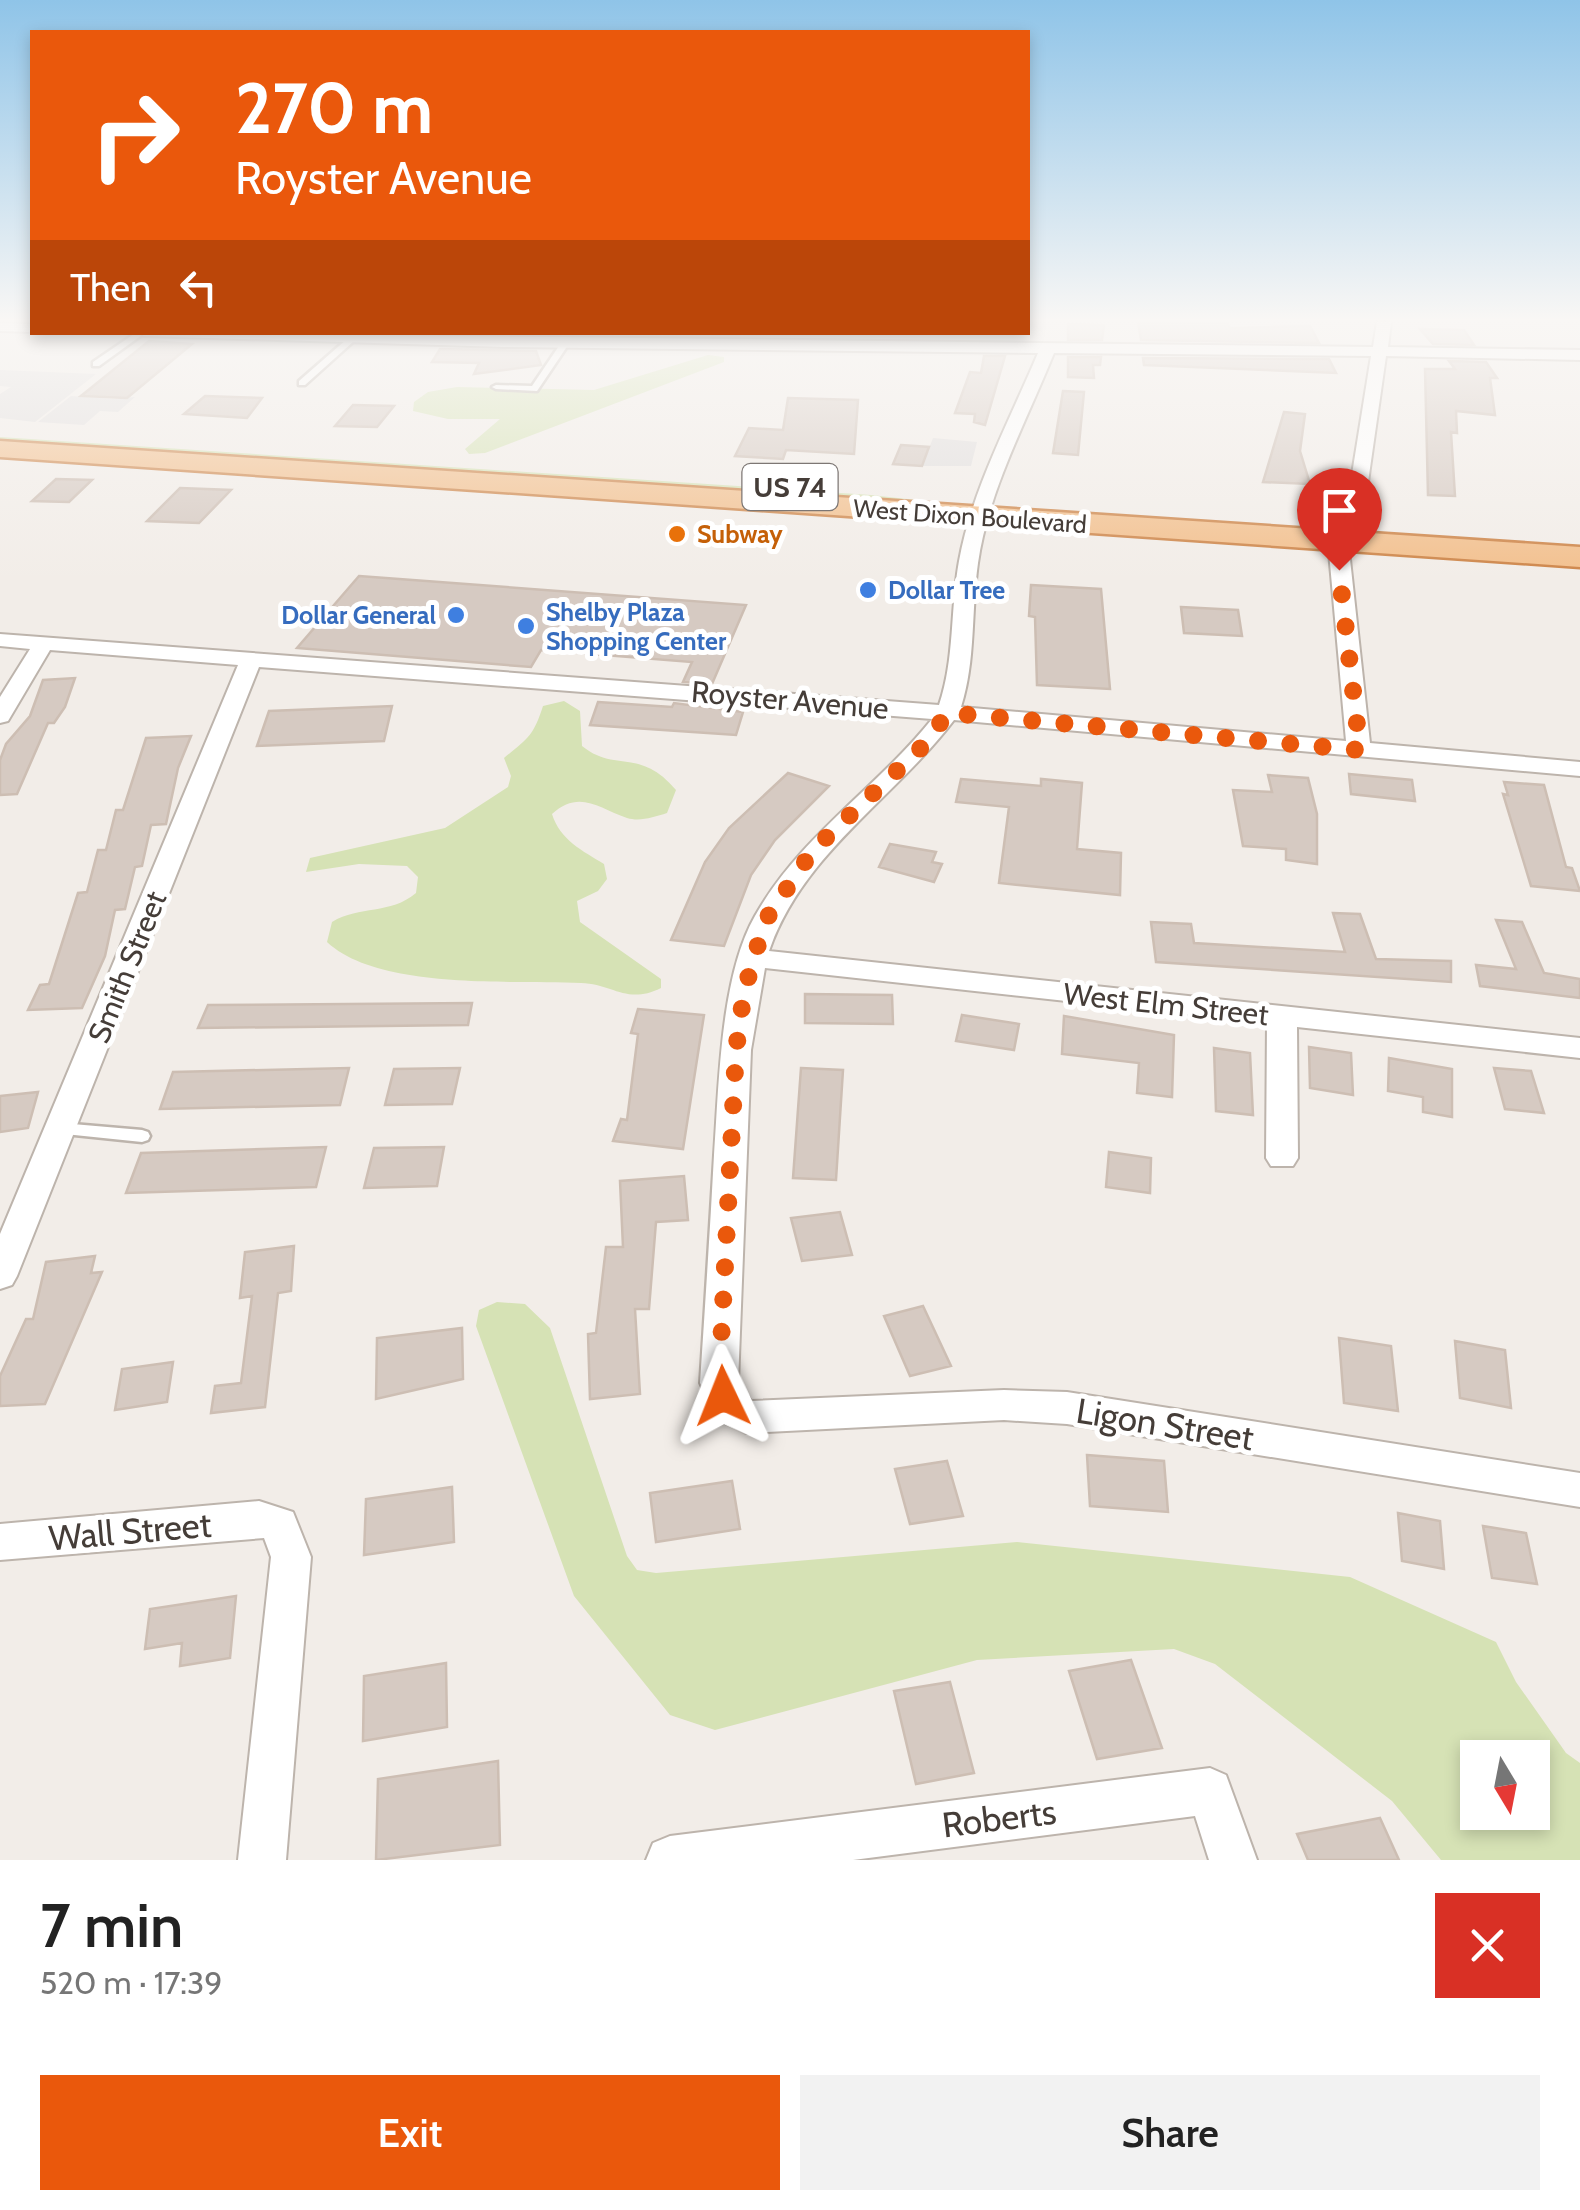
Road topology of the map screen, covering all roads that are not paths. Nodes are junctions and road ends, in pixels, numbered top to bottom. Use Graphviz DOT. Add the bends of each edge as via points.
graph roads {
  1 [pos="1023,409"];
  2 [pos="1370,409"];
  3 [pos="0,434"];
  4 [pos="0,449"];
  5 [pos="982,507"];
  6 [pos="1345,532"];
  7 [pos="1580,539"];
  8 [pos="1580,557"];
  9 [pos="0,640"];
  10 [pos="44,644"];
  11 [pos="252,658"];
  12 [pos="948,713"];
  13 [pos="0,716"];
  14 [pos="1360,750"];
  15 [pos="1580,769"];
  16 [pos="753,958"];
  17 [pos="1282,1016"];
  18 [pos="1580,1048"];
  19 [pos="61,1129"];
  20 [pos="142,1136"];
  21 [pos="1282,1158"];
  22 [pos="0,1276"];
  23 [pos="1580,1490"];
  24 [pos="0,1542"];
  25 [pos="262,1860"];
  26 [pos="670,1860"];
  27 [pos="1234,1860"];
  1 -- 5 [label="street"];
  2 -- 6 [label="street"];
  3 -- 5 [label="highway, West Dixon Boulevard / US 74"];
  4 -- 5 [label="highway, West Dixon Boulevard / US 74"];
  5 -- 6 [label="highway, West Dixon Boulevard / US 74"];
  5 -- 12 [label="street" via="968,564 960,676"];
  6 -- 7 [label="highway, West Dixon Boulevard / US 74"];
  6 -- 8 [label="highway, West Dixon Boulevard / US 74"];
  6 -- 14 [label="street"];
  9 -- 10 [label="street, Royster Avenue"];
  10 -- 11 [label="street, Royster Avenue"];
  10 -- 13 [label="street"];
  11 -- 12 [label="street, Royster Avenue"];
  11 -- 19 [label="street, Smith Street"];
  12 -- 14 [label="street, Royster Avenue"];
  12 -- 16 [label="street" via="930,739 813,850 767,918"];
  14 -- 15 [label="street, Royster Avenue"];
  16 -- 17 [label="street, West Elm Street"];
  16 -- 23 [label="street, Ligon Street" via="736,1050 719,1383 730,1408 746,1416 1067,1408"];
  17 -- 18 [label="street, West Elm Street"];
  17 -- 21 [label="street"];
  19 -- 20 [label="lane"];
  19 -- 22 [label="street, Smith Street"];
  24 -- 25 [label="street, Wall Street" via="259,1519 279,1524 291,1557"];
  26 -- 27 [label="street, Roberts" via="1210,1791"];
}
